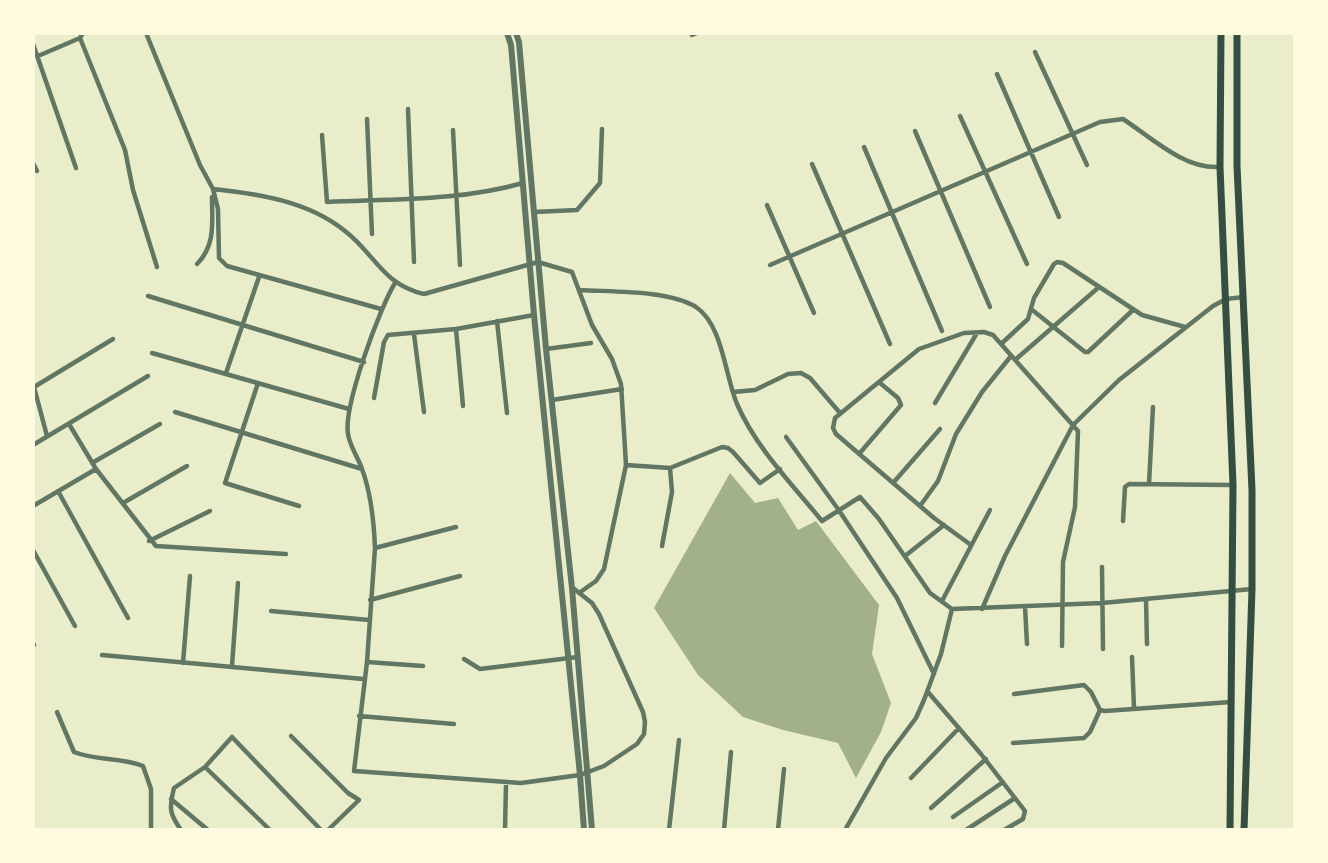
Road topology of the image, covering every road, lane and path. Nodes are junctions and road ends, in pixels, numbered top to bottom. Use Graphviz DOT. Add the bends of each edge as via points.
graph roads {
  1 [pos="146,33"];
  2 [pos="507,33"];
  3 [pos="516,33"];
  4 [pos="691,33"];
  5 [pos="697,33"];
  6 [pos="1220,33"];
  7 [pos="1237,33"];
  8 [pos="82,35"];
  9 [pos="33,44"];
  10 [pos="1035,52"];
  11 [pos="38,57"];
  12 [pos="997,74"];
  13 [pos="408,109"];
  14 [pos="960,116"];
  15 [pos="367,119"];
  16 [pos="602,129"];
  17 [pos="453,130"];
  18 [pos="915,131"];
  19 [pos="1072,134"];
  20 [pos="322,135"];
  21 [pos="864,147"];
  22 [pos="1031,152"];
  23 [pos="33,163"];
  24 [pos="812,164"];
  25 [pos="1087,165"];
  26 [pos="1220,167"];
  27 [pos="76,168"];
  28 [pos="37,171"];
  29 [pos="985,172"];
  30 [pos="523,183"];
  31 [pos="213,189"];
  32 [pos="940,191"];
  33 [pos="458,194"];
  34 [pos="412,198"];
  35 [pos="370,200"];
  36 [pos="767,205"];
  37 [pos="534,212"];
  38 [pos="891,212"];
  39 [pos="1059,217"];
  40 [pos="841,233"];
  41 [pos="373,234"];
  42 [pos="789,257"];
  43 [pos="414,262"];
  44 [pos="538,262"];
  45 [pos="197,264"];
  46 [pos="529,264"];
  47 [pos="1027,264"];
  48 [pos="460,265"];
  49 [pos="770,265"];
  50 [pos="157,267"];
  51 [pos="259,276"];
  52 [pos="395,283"];
  53 [pos="1098,287"];
  54 [pos="580,290"];
  55 [pos="148,296"];
  56 [pos="1244,297"];
  57 [pos="1226,299"];
  58 [pos="990,307"];
  59 [pos="381,309"];
  60 [pos="1031,309"];
  61 [pos="1133,310"];
  62 [pos="814,313"];
  63 [pos="534,315"];
  64 [pos="497,321"];
  65 [pos="242,325"];
  66 [pos="1055,327"];
  67 [pos="1186,327"];
  68 [pos="456,329"];
  69 [pos="943,331"];
  70 [pos="977,332"];
  71 [pos="414,334"];
  72 [pos="113,339"];
  73 [pos="591,343"];
  74 [pos="890,344"];
  75 [pos="1001,344"];
  76 [pos="546,349"];
  77 [pos="152,353"];
  78 [pos="1013,358"];
  79 [pos="364,362"];
  80 [pos="226,373"];
  81 [pos="148,376"];
  82 [pos="258,383"];
  83 [pos="880,383"];
  84 [pos="34,386"];
  85 [pos="622,389"];
  86 [pos="733,392"];
  87 [pos="374,398"];
  88 [pos="551,400"];
  89 [pos="935,403"];
  90 [pos="463,406"];
  91 [pos="1153,407"];
  92 [pos="349,409"];
  93 [pos="175,412"];
  94 [pos="424,412"];
  95 [pos="507,413"];
  96 [pos="840,413"];
  97 [pos="69,424"];
  98 [pos="160,424"];
  99 [pos="1073,425"];
  100 [pos="940,429"];
  101 [pos="242,433"];
  102 [pos="47,436"];
  103 [pos="786,437"];
  104 [pos="33,445"];
  105 [pos="859,454"];
  106 [pos="92,463"];
  107 [pos="626,465"];
  108 [pos="187,466"];
  109 [pos="670,468"];
  110 [pos="96,469"];
  111 [pos="362,469"];
  112 [pos="780,469"];
  113 [pos="892,483"];
  114 [pos="1149,484"];
  115 [pos="1233,485"];
  116 [pos="58,491"];
  117 [pos="123,503"];
  118 [pos="33,506"];
  119 [pos="299,506"];
  120 [pos="920,506"];
  121 [pos="838,509"];
  122 [pos="990,510"];
  123 [pos="210,512"];
  124 [pos="1123,522"];
  125 [pos="944,525"];
  126 [pos="456,527"];
  127 [pos="149,541"];
  128 [pos="971,545"];
  129 [pos="662,547"];
  130 [pos="375,548"];
  131 [pos="33,550"];
  132 [pos="286,554"];
  133 [pos="905,556"];
  134 [pos="1102,567"];
  135 [pos="190,576"];
  136 [pos="460,576"];
  137 [pos="238,583"];
  138 [pos="572,588"];
  139 [pos="1252,589"];
  140 [pos="1233,591"];
  141 [pos="579,593"];
  142 [pos="1146,599"];
  143 [pos="370,600"];
  144 [pos="942,601"];
  145 [pos="1102,603"];
  146 [pos="1063,605"];
  147 [pos="1025,607"];
  148 [pos="952,609"];
  149 [pos="982,609"];
  150 [pos="271,611"];
  151 [pos="128,618"];
  152 [pos="369,620"];
  153 [pos="75,626"];
  154 [pos="1027,644"];
  155 [pos="1147,644"];
  156 [pos="1062,646"];
  157 [pos="1103,649"];
  158 [pos="102,655"];
  159 [pos="578,657"];
  160 [pos="1132,657"];
  161 [pos="568,658"];
  162 [pos="464,659"];
  163 [pos="367,662"];
  164 [pos="183,663"];
  165 [pos="232,666"];
  166 [pos="423,666"];
  167 [pos="934,674"];
  168 [pos="363,678"];
  169 [pos="928,692"];
  170 [pos="1014,694"];
  171 [pos="1231,702"];
  172 [pos="1134,708"];
  173 [pos="1100,710"];
  174 [pos="57,712"];
  175 [pos="359,716"];
  176 [pos="454,724"];
  177 [pos="959,727"];
  178 [pos="291,736"];
  179 [pos="679,740"];
  180 [pos="1013,743"];
  181 [pos="731,752"];
  182 [pos="986,759"];
  183 [pos="205,767"];
  184 [pos="784,769"];
  185 [pos="588,773"];
  186 [pos="580,775"];
  187 [pos="911,778"];
  188 [pos="1003,782"];
  189 [pos="506,783"];
  190 [pos="1015,798"];
  191 [pos="171,799"];
  192 [pos="931,808"];
  193 [pos="953,817"];
  194 [pos="151,830"];
  195 [pos="181,830"];
  196 [pos="208,830"];
  197 [pos="270,830"];
  198 [pos="321,830"];
  199 [pos="328,830"];
  200 [pos="505,830"];
  201 [pos="583,830"];
  202 [pos="592,830"];
  203 [pos="669,830"];
  204 [pos="724,830"];
  205 [pos="778,830"];
  206 [pos="845,830"];
  207 [pos="966,830"];
  208 [pos="1004,830"];
  209 [pos="1230,830"];
  210 [pos="1244,830"];
  1 -- 31 [label="street"];
  2 -- 30 [label="street"];
  3 -- 37 [label="street"];
  4 -- 5 [label="street"];
  6 -- 26 [label="main road"];
  7 -- 56 [label="main road" via="1237,166"];
  8 -- 11 [label="street"];
  8 -- 50 [label="street" via="125,150"];
  9 -- 11 [label="street"];
  10 -- 19 [label="street"];
  11 -- 27 [label="street"];
  12 -- 22 [label="street"];
  13 -- 34 [label="street"];
  14 -- 29 [label="street"];
  15 -- 35 [label="street"];
  16 -- 37 [label="street" via="600,183 577,209"];
  17 -- 33 [label="street"];
  18 -- 32 [label="street"];
  19 -- 22 [label="street"];
  19 -- 25 [label="street"];
  19 -- 26 [label="street" via="1100,122 1123,119 1186,161 1205,168"];
  20 -- 35 [label="street" via="327,202"];
  21 -- 38 [label="street"];
  22 -- 29 [label="street"];
  22 -- 39 [label="street"];
  23 -- 28 [label="street"];
  24 -- 40 [label="street"];
  26 -- 57 [label="main road"];
  29 -- 32 [label="street"];
  29 -- 47 [label="street"];
  30 -- 33 [label="street"];
  30 -- 46 [label="street"];
  31 -- 45 [label="street" via="212,239"];
  31 -- 51 [label="street" via="219,258 232,270"];
  31 -- 52 [label="street" via="242,190 323,216 347,232"];
  32 -- 38 [label="street"];
  32 -- 58 [label="street"];
  33 -- 34 [label="street"];
  33 -- 48 [label="street"];
  34 -- 35 [label="street"];
  34 -- 43 [label="street"];
  35 -- 41 [label="street"];
  36 -- 42 [label="street"];
  37 -- 44 [label="street"];
  38 -- 40 [label="street"];
  38 -- 69 [label="street"];
  40 -- 42 [label="street"];
  40 -- 74 [label="street"];
  42 -- 49 [label="street"];
  42 -- 62 [label="street"];
  44 -- 46 [label="street"];
  44 -- 54 [label="street" via="572,272"];
  44 -- 76 [label="street"];
  46 -- 52 [label="street" via="424,294"];
  46 -- 63 [label="street"];
  51 -- 59 [label="street"];
  51 -- 65 [label="street"];
  52 -- 59 [label="street"];
  53 -- 60 [label="street" via="1057,262"];
  53 -- 61 [label="street"];
  53 -- 66 [label="street"];
  54 -- 85 [label="street"];
  54 -- 86 [label="street" via="668,295 698,309 715,333"];
  55 -- 65 [label="street"];
  56 -- 57 [label="street"];
  56 -- 139 [label="main road"];
  57 -- 67 [label="street"];
  57 -- 115 [label="main road"];
  59 -- 79 [label="street"];
  60 -- 66 [label="street"];
  60 -- 75 [label="street" via="1028,319"];
  61 -- 66 [label="street" via="1088,352"];
  61 -- 67 [label="street"];
  63 -- 64 [label="street"];
  63 -- 161 [label="street"];
  64 -- 68 [label="street"];
  64 -- 95 [label="street"];
  65 -- 79 [label="street"];
  65 -- 80 [label="street"];
  66 -- 78 [label="street"];
  67 -- 99 [label="street" via="1119,380"];
  68 -- 71 [label="street"];
  68 -- 90 [label="street"];
  70 -- 75 [label="street" via="993,335"];
  70 -- 83 [label="street" via="919,349"];
  70 -- 89 [label="street"];
  71 -- 87 [label="street" via="388,335"];
  71 -- 94 [label="street"];
  72 -- 84 [label="street"];
  73 -- 76 [label="street"];
  75 -- 78 [label="street"];
  76 -- 88 [label="street"];
  77 -- 80 [label="street"];
  78 -- 99 [label="street"];
  78 -- 120 [label="street" via="992,379 956,434 939,481"];
  79 -- 92 [label="street"];
  80 -- 82 [label="street"];
  81 -- 97 [label="street"];
  82 -- 92 [label="street"];
  82 -- 101 [label="street"];
  83 -- 96 [label="street"];
  83 -- 105 [label="street" via="901,405"];
  84 -- 102 [label="street"];
  85 -- 88 [label="street"];
  85 -- 107 [label="street"];
  86 -- 96 [label="street" via="755,390 788,374 801,373"];
  86 -- 112 [label="street" via="747,426"];
  88 -- 138 [label="street"];
  91 -- 114 [label="street"];
  92 -- 111 [label="street" via="347,432"];
  93 -- 101 [label="street"];
  96 -- 105 [label="street" via="833,428"];
  97 -- 102 [label="street"];
  97 -- 106 [label="street"];
  98 -- 106 [label="street"];
  99 -- 146 [label="street" via="1080,438 1075,507 1063,562"];
  99 -- 149 [label="street"];
  100 -- 113 [label="street"];
  101 -- 111 [label="street"];
  101 -- 119 [label="street" via="225,483"];
  102 -- 104 [label="street"];
  103 -- 121 [label="street"];
  105 -- 113 [label="street"];
  106 -- 110 [label="street"];
  107 -- 109 [label="street"];
  107 -- 141 [label="street" via="604,569"];
  108 -- 117 [label="street"];
  109 -- 112 [label="street" via="722,447 760,483"];
  109 -- 129 [label="street" via="672,492"];
  110 -- 116 [label="street"];
  110 -- 117 [label="street"];
  111 -- 130 [label="street"];
  112 -- 121 [label="street" via="822,521"];
  113 -- 120 [label="street"];
  114 -- 115 [label="street"];
  114 -- 124 [label="street" via="1125,487"];
  115 -- 140 [label="main road"];
  116 -- 118 [label="street"];
  116 -- 151 [label="street"];
  117 -- 127 [label="street"];
  120 -- 125 [label="street"];
  121 -- 133 [label="street" via="860,497"];
  121 -- 167 [label="street" via="897,598"];
  122 -- 128 [label="street"];
  123 -- 127 [label="street"];
  125 -- 128 [label="street"];
  125 -- 133 [label="street"];
  126 -- 130 [label="street"];
  127 -- 132 [label="street" via="156,546"];
  128 -- 144 [label="street"];
  130 -- 143 [label="street"];
  131 -- 153 [label="street"];
  133 -- 144 [label="street" via="930,593"];
  134 -- 145 [label="street"];
  135 -- 164 [label="street"];
  136 -- 143 [label="street"];
  137 -- 165 [label="street"];
  138 -- 141 [label="street"];
  138 -- 159 [label="street"];
  139 -- 140 [label="street"];
  139 -- 210 [label="main road"];
  140 -- 142 [label="street"];
  140 -- 171 [label="main road"];
  141 -- 185 [label="street" via="599,614 645,722 637,744"];
  142 -- 145 [label="street"];
  142 -- 155 [label="street"];
  143 -- 152 [label="street"];
  144 -- 148 [label="street"];
  145 -- 146 [label="street"];
  145 -- 157 [label="street"];
  146 -- 147 [label="street"];
  146 -- 156 [label="street"];
  147 -- 149 [label="street"];
  147 -- 154 [label="street"];
  148 -- 149 [label="street"];
  148 -- 167 [label="street"];
  150 -- 152 [label="street"];
  152 -- 163 [label="street"];
  158 -- 164 [label="street"];
  159 -- 161 [label="street"];
  159 -- 185 [label="street"];
  160 -- 172 [label="street"];
  161 -- 162 [label="street" via="480,669"];
  161 -- 186 [label="street"];
  163 -- 166 [label="street"];
  163 -- 168 [label="street"];
  164 -- 165 [label="street"];
  165 -- 168 [label="street"];
  167 -- 169 [label="street"];
  168 -- 175 [label="street"];
  169 -- 177 [label="street"];
  169 -- 206 [label="street"];
  170 -- 173 [label="street" via="1084,685"];
  171 -- 172 [label="street"];
  171 -- 209 [label="main road"];
  172 -- 173 [label="street"];
  173 -- 180 [label="street" via="1084,738"];
  174 -- 194 [label="street" via="74,752 144,766 151,789"];
  175 -- 176 [label="street"];
  175 -- 189 [label="street" via="354,771"];
  177 -- 182 [label="street"];
  177 -- 187 [label="street"];
  178 -- 199 [label="street" via="359,800"];
  179 -- 203 [label="street"];
  181 -- 204 [label="street"];
  182 -- 188 [label="street"];
  182 -- 192 [label="street"];
  183 -- 191 [label="street" via="174,788"];
  183 -- 197 [label="street"];
  183 -- 198 [label="street" via="232,737"];
  184 -- 205 [label="street"];
  185 -- 186 [label="street"];
  185 -- 202 [label="street"];
  186 -- 189 [label="street"];
  186 -- 201 [label="street"];
  188 -- 190 [label="street"];
  188 -- 193 [label="street"];
  189 -- 200 [label="street"];
  190 -- 207 [label="street"];
  190 -- 208 [label="street" via="1025,815"];
  191 -- 195 [label="street" via="173,818"];
  191 -- 196 [label="street"];
}
